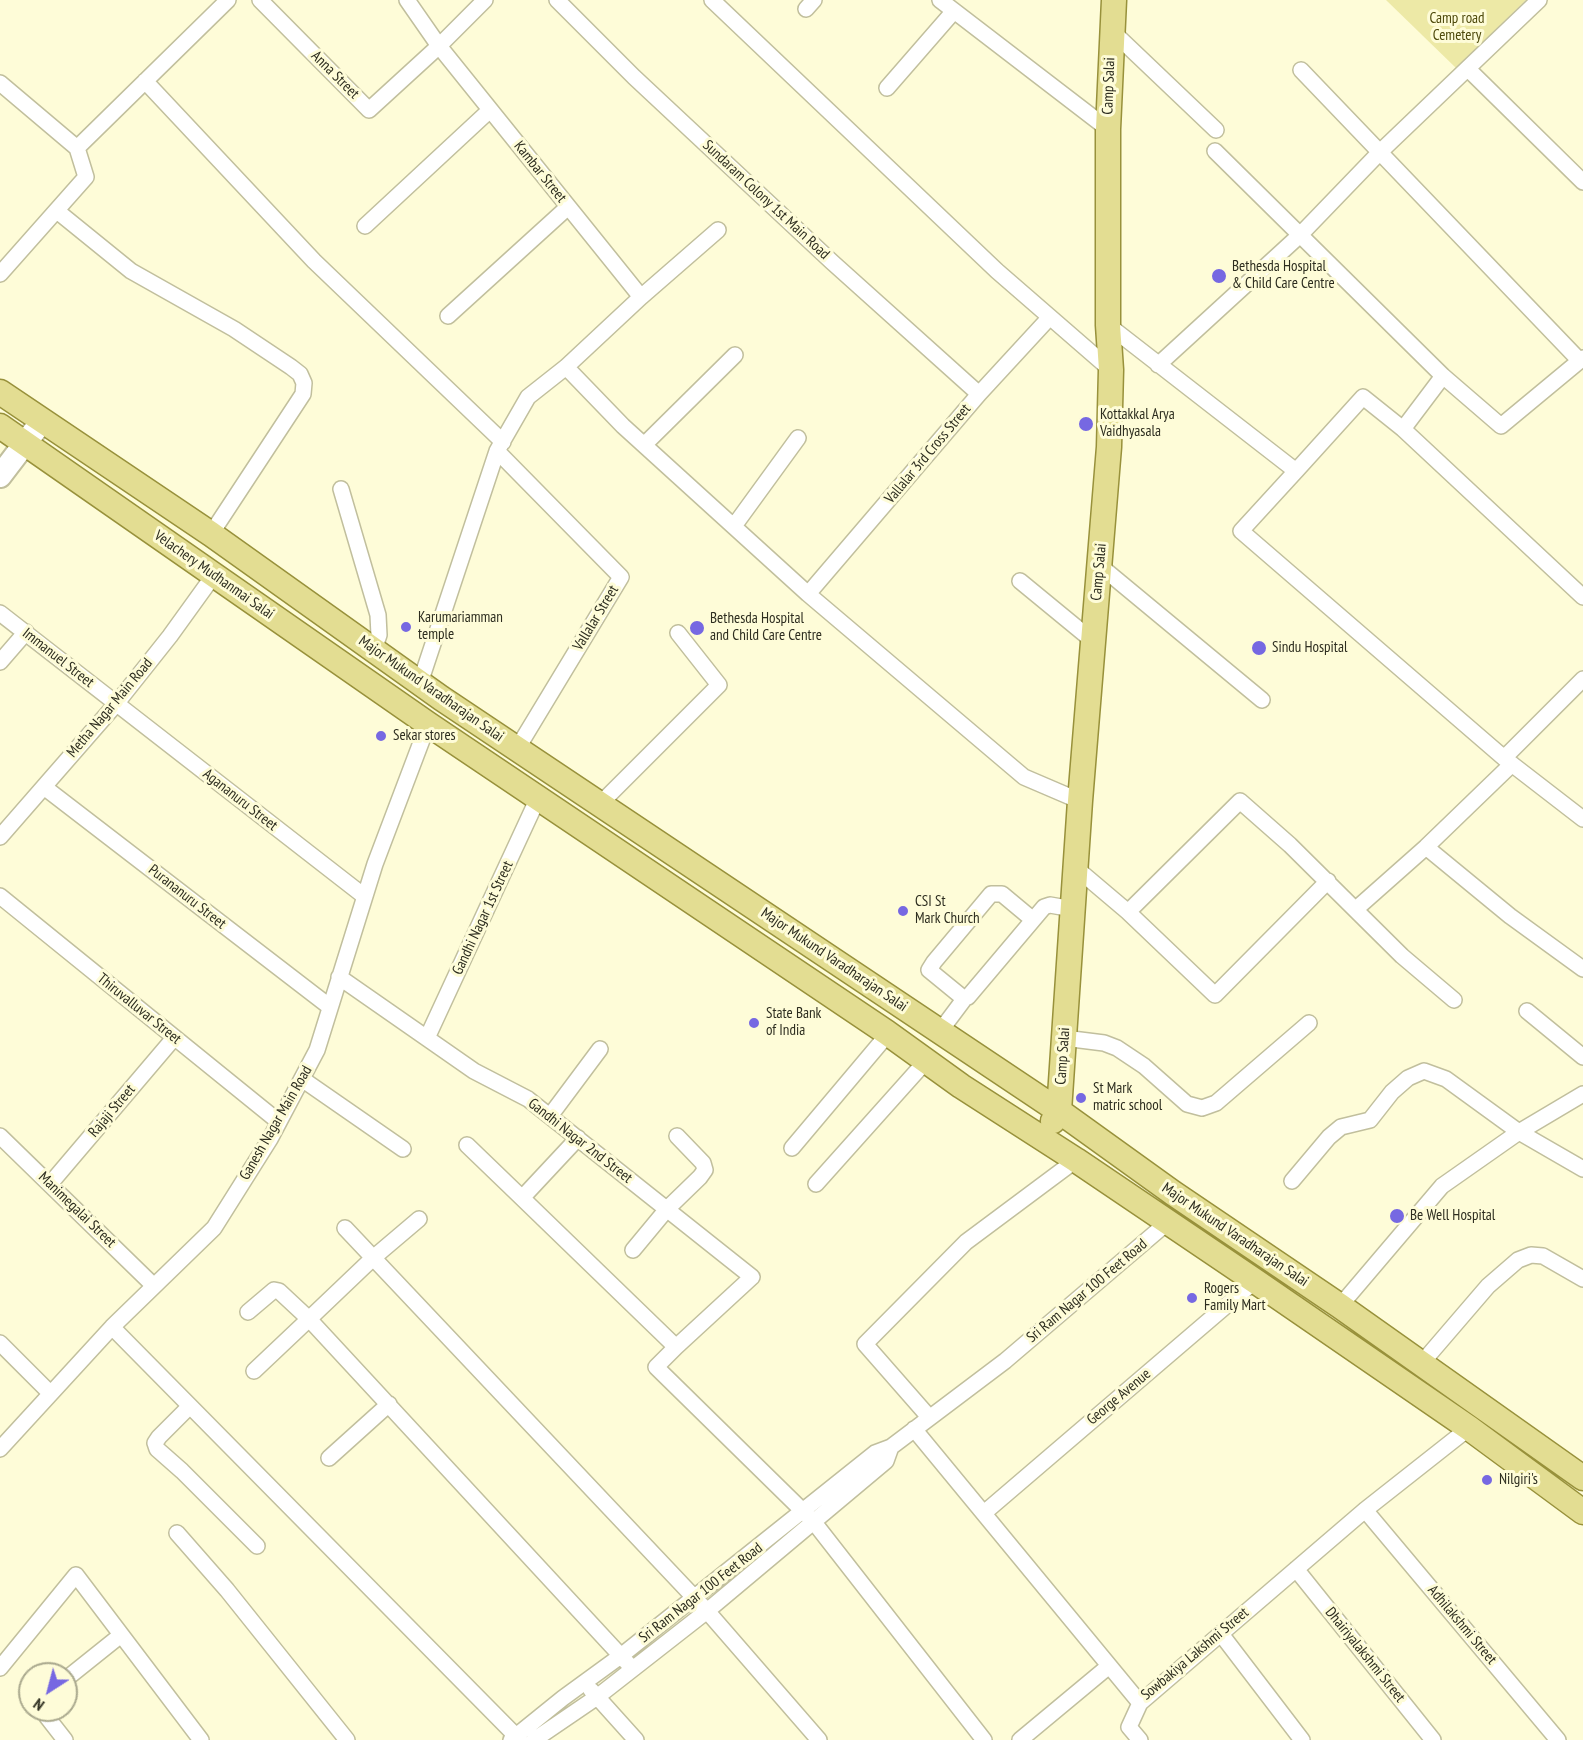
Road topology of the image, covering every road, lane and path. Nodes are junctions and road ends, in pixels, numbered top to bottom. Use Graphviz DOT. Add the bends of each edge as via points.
graph roads {
  1 [pos="228,0"];
  2 [pos="260,0"];
  3 [pos="407,0"];
  4 [pos="485,0"];
  5 [pos="557,0"];
  6 [pos="712,0"];
  7 [pos="940,0"];
  8 [pos="1539,0"];
  9 [pos="1110,2"];
  10 [pos="954,11"];
  11 [pos="1112,31"];
  12 [pos="439,46"];
  13 [pos="1468,69"];
  14 [pos="1301,70"];
  15 [pos="145,81"];
  16 [pos="0,83"];
  17 [pos="887,88"];
  18 [pos="490,110"];
  19 [pos="1108,129"];
  20 [pos="1216,130"];
  21 [pos="77,148"];
  22 [pos="1215,151"];
  23 [pos="1380,152"];
  24 [pos="1583,182"];
  25 [pos="568,207"];
  26 [pos="57,211"];
  27 [pos="365,226"];
  28 [pos="718,230"];
  29 [pos="1300,236"];
  30 [pos="0,274"];
  31 [pos="641,297"];
  32 [pos="448,316"];
  33 [pos="1050,317"];
  34 [pos="1108,325"];
  35 [pos="735,355"];
  36 [pos="1581,359"];
  37 [pos="1158,365"];
  38 [pos="566,367"];
  39 [pos="1111,370"];
  40 [pos="1443,376"];
  41 [pos="0,392"];
  42 [pos="979,394"];
  43 [pos="42,421"];
  44 [pos="0,426"];
  45 [pos="1403,429"];
  46 [pos="798,438"];
  47 [pos="27,444"];
  48 [pos="645,444"];
  49 [pos="500,447"];
  50 [pos="1296,471"];
  51 [pos="0,476"];
  52 [pos="341,489"];
  53 [pos="734,526"];
  54 [pos="211,534"];
  55 [pos="1099,565"];
  56 [pos="214,575"];
  57 [pos="1020,581"];
  58 [pos="808,594"];
  59 [pos="1583,597"];
  60 [pos="0,613"];
  61 [pos="26,632"];
  62 [pos="678,633"];
  63 [pos="1093,641"];
  64 [pos="374,650"];
  65 [pos="0,662"];
  66 [pos="1583,679"];
  67 [pos="420,683"];
  68 [pos="1262,700"];
  69 [pos="116,704"];
  70 [pos="428,724"];
  71 [pos="517,748"];
  72 [pos="1508,761"];
  73 [pos="44,787"];
  74 [pos="538,798"];
  75 [pos="1080,801"];
  76 [pos="600,804"];
  77 [pos="1583,819"];
  78 [pos="0,837"];
  79 [pos="1426,847"];
  80 [pos="1076,868"];
  81 [pos="1328,881"];
  82 [pos="0,896"];
  83 [pos="364,897"];
  84 [pos="1073,909"];
  85 [pos="1356,909"];
  86 [pos="1128,912"];
  87 [pos="1032,919"];
  88 [pos="1583,969"];
  89 [pos="339,977"];
  90 [pos="965,998"];
  91 [pos="1455,1000"];
  92 [pos="330,1007"];
  93 [pos="1527,1011"];
  94 [pos="1309,1023"];
  95 [pos="941,1030"];
  96 [pos="888,1034"];
  97 [pos="174,1038"];
  98 [pos="428,1038"];
  99 [pos="1064,1038"];
  100 [pos="600,1049"];
  101 [pos="1583,1057"];
  102 [pos="926,1061"];
  103 [pos="302,1079"];
  104 [pos="1583,1094"];
  105 [pos="1059,1111"];
  106 [pos="550,1116"];
  107 [pos="279,1122"];
  108 [pos="1519,1132"];
  109 [pos="0,1136"];
  110 [pos="677,1136"];
  111 [pos="578,1138"];
  112 [pos="1042,1138"];
  113 [pos="467,1145"];
  114 [pos="792,1148"];
  115 [pos="403,1149"];
  116 [pos="1076,1160"];
  117 [pos="1583,1169"];
  118 [pos="1292,1180"];
  119 [pos="50,1184"];
  120 [pos="816,1184"];
  121 [pos="522,1198"];
  122 [pos="667,1209"];
  123 [pos="419,1219"];
  124 [pos="1168,1222"];
  125 [pos="345,1227"];
  126 [pos="633,1250"];
  127 [pos="373,1258"];
  128 [pos="1583,1280"];
  129 [pos="1255,1281"];
  130 [pos="153,1285"];
  131 [pos="1340,1306"];
  132 [pos="248,1312"];
  133 [pos="309,1319"];
  134 [pos="112,1327"];
  135 [pos="0,1343"];
  136 [pos="676,1347"];
  137 [pos="1421,1364"];
  138 [pos="254,1371"];
  139 [pos="50,1394"];
  140 [pos="389,1404"];
  141 [pos="190,1406"];
  142 [pos="929,1418"];
  143 [pos="1470,1428"];
  144 [pos="914,1429"];
  145 [pos="0,1449"];
  146 [pos="330,1458"];
  147 [pos="1583,1478"];
  148 [pos="1365,1510"];
  149 [pos="1583,1512"];
  150 [pos="984,1513"];
  151 [pos="808,1516"];
  152 [pos="177,1533"];
  153 [pos="258,1546"];
  154 [pos="1296,1569"];
  155 [pos="694,1599"];
  156 [pos="707,1611"];
  157 [pos="1221,1634"];
  158 [pos="121,1635"];
  159 [pos="622,1656"];
  160 [pos="1109,1665"];
  161 [pos="0,1668"];
  162 [pos="78,1669"];
  163 [pos="633,1669"];
  164 [pos="585,1684"];
  165 [pos="597,1697"];
  166 [pos="1140,1703"];
  167 [pos="51,1722"];
  168 [pos="515,1738"];
  169 [pos="65,1740"];
  170 [pos="201,1740"];
  171 [pos="347,1740"];
  172 [pos="534,1740"];
  173 [pos="636,1740"];
  174 [pos="819,1740"];
  175 [pos="984,1740"];
  176 [pos="1020,1740"];
  177 [pos="1140,1740"];
  178 [pos="1302,1740"];
  179 [pos="1433,1740"];
  180 [pos="1558,1740"];
  1 -- 15 [label="street"];
  2 -- 12 [label="street, Anna Street" via="369,110"];
  3 -- 12 [label="street, Kambar Street"];
  4 -- 12 [label="street"];
  5 -- 42 [label="street, Sundaram Colony 1st Main Road" via="633,77"];
  6 -- 33 [label="street"];
  7 -- 10 [label="street"];
  8 -- 13 [label="street"];
  9 -- 11 [label="main road, Camp Salai"];
  10 -- 17 [label="street"];
  10 -- 19 [label="street"];
  11 -- 19 [label="main road, Camp Salai"];
  11 -- 20 [label="street"];
  12 -- 18 [label="street, Kambar Street"];
  13 -- 23 [label="street"];
  13 -- 24 [label="street"];
  14 -- 23 [label="street"];
  15 -- 21 [label="street"];
  15 -- 49 [label="street" via="314,261"];
  16 -- 21 [label="street"];
  18 -- 25 [label="street, Kambar Street"];
  18 -- 27 [label="street"];
  19 -- 34 [label="main road, Camp Salai"];
  21 -- 26 [label="street" via="86,177"];
  22 -- 29 [label="street"];
  23 -- 29 [label="street"];
  23 -- 36 [label="street"];
  25 -- 31 [label="street, Kambar Street"];
  25 -- 32 [label="street"];
  26 -- 30 [label="street"];
  26 -- 54 [label="street" via="132,271 234,329 300,374 303,394"];
  28 -- 31 [label="street"];
  29 -- 37 [label="street"];
  29 -- 40 [label="street"];
  31 -- 38 [label="street"];
  33 -- 39 [label="street"];
  33 -- 42 [label="street, Vallalar 3rd Cross Street"];
  34 -- 37 [label="street"];
  34 -- 39 [label="main road, Camp Salai"];
  35 -- 48 [label="street"];
  36 -- 40 [label="street" via="1501,426"];
  37 -- 50 [label="street"];
  38 -- 48 [label="street"];
  38 -- 49 [label="street" via="528,397"];
  39 -- 55 [label="main road, Camp Salai"];
  40 -- 45 [label="street"];
  41 -- 43 [label="main road"];
  42 -- 58 [label="street, Vallalar 3rd Cross Street"];
  43 -- 47 [label="street"];
  43 -- 54 [label="main road, Major Mukund Varadharajan Salai"];
  44 -- 47 [label="main road, Velachery Mudhanmai Salai"];
  45 -- 50 [label="street" via="1363,397"];
  45 -- 59 [label="street"];
  46 -- 53 [label="street"];
  47 -- 51 [label="street"];
  47 -- 56 [label="main road, Velachery Mudhanmai Salai"];
  48 -- 53 [label="street"];
  49 -- 67 [label="street"];
  49 -- 71 [label="street, Vallalar Street" via="621,577"];
  50 -- 72 [label="street" via="1241,531"];
  52 -- 64 [label="street" via="378,615 380,635"];
  53 -- 58 [label="street"];
  54 -- 64 [label="main road, Major Mukund Varadharajan Salai"];
  55 -- 63 [label="main road, Camp Salai"];
  55 -- 68 [label="street"];
  56 -- 69 [label="street, Metha Nagar Main Road"];
  56 -- 70 [label="main road, Velachery Mudhanmai Salai"];
  57 -- 63 [label="street"];
  58 -- 75 [label="street" via="1024,777"];
  60 -- 61 [label="street, Immanuel Street"];
  61 -- 65 [label="street"];
  61 -- 69 [label="street, Immanuel Street"];
  62 -- 76 [label="street" via="719,685"];
  63 -- 75 [label="main road, Camp Salai"];
  64 -- 67 [label="main road, Major Mukund Varadharajan Salai"];
  66 -- 72 [label="street"];
  67 -- 71 [label="main road, Major Mukund Varadharajan Salai"];
  69 -- 73 [label="street, Metha Nagar Main Road"];
  69 -- 83 [label="street, Agananuru Street"];
  70 -- 74 [label="main road, Major Mukund Varadharajan Salai"];
  70 -- 83 [label="street, Ganesh Nagar Main Road"];
  71 -- 76 [label="main road, Major Mukund Varadharajan Salai"];
  72 -- 77 [label="street"];
  72 -- 79 [label="street"];
  73 -- 78 [label="street, Metha Nagar Main Road"];
  73 -- 92 [label="street, Purananuru Street"];
  74 -- 96 [label="main road, Major Mukund Varadharajan Salai"];
  74 -- 98 [label="street, Gandhi Nagar 1st Street"];
  75 -- 80 [label="main road, Camp Salai"];
  76 -- 95 [label="main road, Major Mukund Varadharajan Salai"];
  79 -- 85 [label="street"];
  79 -- 88 [label="street"];
  80 -- 84 [label="main road, Camp Salai"];
  80 -- 86 [label="street"];
  81 -- 85 [label="street"];
  81 -- 86 [label="street" via="1240,801"];
  81 -- 86 [label="street" via="1215,995"];
  82 -- 97 [label="street, Thiruvalluvar Street"];
  83 -- 89 [label="street, Ganesh Nagar Main Road"];
  84 -- 87 [label="street" via="1050,905"];
  84 -- 99 [label="main road, Camp Salai"];
  85 -- 91 [label="street" via="1402,956"];
  87 -- 90 [label="street"];
  87 -- 90 [label="street" via="1002,894 991,894 984,902 929,970"];
  89 -- 92 [label="street, Ganesh Nagar Main Road"];
  89 -- 98 [label="street, Gandhi Nagar 2nd Street"];
  90 -- 95 [label="street"];
  92 -- 103 [label="street, Ganesh Nagar Main Road" via="317,1050"];
  93 -- 101 [label="street"];
  94 -- 99 [label="street" via="1216,1103 1202,1108 1187,1104 1117,1048"];
  95 -- 105 [label="main road, Major Mukund Varadharajan Salai"];
  96 -- 102 [label="main road, Major Mukund Varadharajan Salai"];
  96 -- 114 [label="street"];
  97 -- 107 [label="street, Thiruvalluvar Street"];
  97 -- 119 [label="street, Rajaji Street"];
  98 -- 106 [label="street, Gandhi Nagar 2nd Street" via="474,1071 528,1099"];
  99 -- 105 [label="main road, Camp Salai"];
  100 -- 106 [label="street"];
  102 -- 112 [label="main road, Major Mukund Varadharajan Salai"];
  102 -- 120 [label="street"];
  103 -- 107 [label="street, Ganesh Nagar Main Road"];
  103 -- 115 [label="street"];
  104 -- 108 [label="street"];
  105 -- 112 [label="main road, Camp Salai"];
  105 -- 131 [label="main road, Major Mukund Varadharajan Salai"];
  106 -- 111 [label="street, Gandhi Nagar 2nd Street"];
  107 -- 130 [label="street, Ganesh Nagar Main Road" via="214,1228"];
  108 -- 117 [label="street"];
  108 -- 118 [label="street" via="1446,1079 1424,1071 1392,1092 1370,1120 1341,1127"];
  108 -- 131 [label="street" via="1442,1185"];
  109 -- 119 [label="street, Manimegalai Street"];
  110 -- 122 [label="street" via="705,1167 700,1177"];
  111 -- 121 [label="street"];
  111 -- 122 [label="street, Gandhi Nagar 2nd Street"];
  112 -- 116 [label="main road, Major Mukund Varadharajan Salai"];
  113 -- 121 [label="street"];
  116 -- 124 [label="main road, Major Mukund Varadharajan Salai"];
  116 -- 142 [label="street" via="966,1242 865,1344"];
  119 -- 130 [label="street, Manimegalai Street"];
  121 -- 136 [label="street"];
  122 -- 126 [label="street"];
  122 -- 136 [label="street, Gandhi Nagar 2nd Street" via="752,1277"];
  123 -- 127 [label="street"];
  124 -- 129 [label="main road, Major Mukund Varadharajan Salai"];
  124 -- 142 [label="street, Sri Ram Nagar 100 Feet Road" via="1005,1361"];
  125 -- 127 [label="street"];
  127 -- 133 [label="street"];
  127 -- 155 [label="street"];
  128 -- 137 [label="street" via="1543,1256 1518,1260 1488,1286"];
  129 -- 143 [label="main road, Major Mukund Varadharajan Salai"];
  129 -- 150 [label="street, George Avenue"];
  130 -- 134 [label="street, Ganesh Nagar Main Road"];
  131 -- 137 [label="main road, Major Mukund Varadharajan Salai"];
  132 -- 133 [label="street" via="274,1290"];
  133 -- 138 [label="street"];
  133 -- 140 [label="street"];
  134 -- 139 [label="street, Ganesh Nagar Main Road"];
  134 -- 141 [label="street"];
  135 -- 139 [label="street"];
  136 -- 151 [label="street" via="656,1367"];
  137 -- 147 [label="main road, Major Mukund Varadharajan Salai"];
  139 -- 145 [label="street, Ganesh Nagar Main Road"];
  140 -- 146 [label="street"];
  140 -- 159 [label="street"];
  141 -- 153 [label="street" via="159,1437 157,1449"];
  141 -- 168 [label="street"];
  142 -- 144 [label="street, Sri Ram Nagar 100 Feet Road"];
  143 -- 148 [label="street, Sowbakiya Lakshmi Street"];
  143 -- 149 [label="main road, Major Mukund Varadharajan Salai"];
  144 -- 150 [label="street, Sowbakiya Lakshmi Street"];
  144 -- 151 [label="street, Sri Ram Nagar 100 Feet Road" via="891,1447 886,1461"];
  148 -- 154 [label="street, Sowbakiya Lakshmi Street"];
  148 -- 180 [label="street, Adhilakshmi Street"];
  150 -- 160 [label="street, Sowbakiya Lakshmi Street"];
  151 -- 155 [label="street, Sri Ram Nagar 100 Feet Road"];
  151 -- 156 [label="street, Sri Ram Nagar 100 Feet Road"];
  151 -- 175 [label="street"];
  152 -- 171 [label="street"];
  154 -- 157 [label="street, Sowbakiya Lakshmi Street"];
  154 -- 179 [label="street, Dhairiyalakshmi Street"];
  155 -- 156 [label="street"];
  155 -- 159 [label="street, Sri Ram Nagar 100 Feet Road"];
  156 -- 163 [label="street, Sri Ram Nagar 100 Feet Road"];
  156 -- 174 [label="street"];
  157 -- 166 [label="street, Sowbakiya Lakshmi Street"];
  157 -- 178 [label="street"];
  158 -- 161 [label="street" via="76,1575"];
  158 -- 162 [label="street"];
  158 -- 170 [label="street"];
  159 -- 163 [label="street"];
  159 -- 164 [label="street, Sri Ram Nagar 100 Feet Road"];
  160 -- 166 [label="street, Sowbakiya Lakshmi Street"];
  160 -- 176 [label="street"];
  163 -- 165 [label="street, Sri Ram Nagar 100 Feet Road"];
  164 -- 165 [label="street"];
  164 -- 168 [label="street, Sri Ram Nagar 100 Feet Road"];
  165 -- 172 [label="street, Sri Ram Nagar 100 Feet Road"];
  165 -- 173 [label="street"];
  166 -- 177 [label="street" via="1128,1727"];
  167 -- 169 [label="street"];
}
